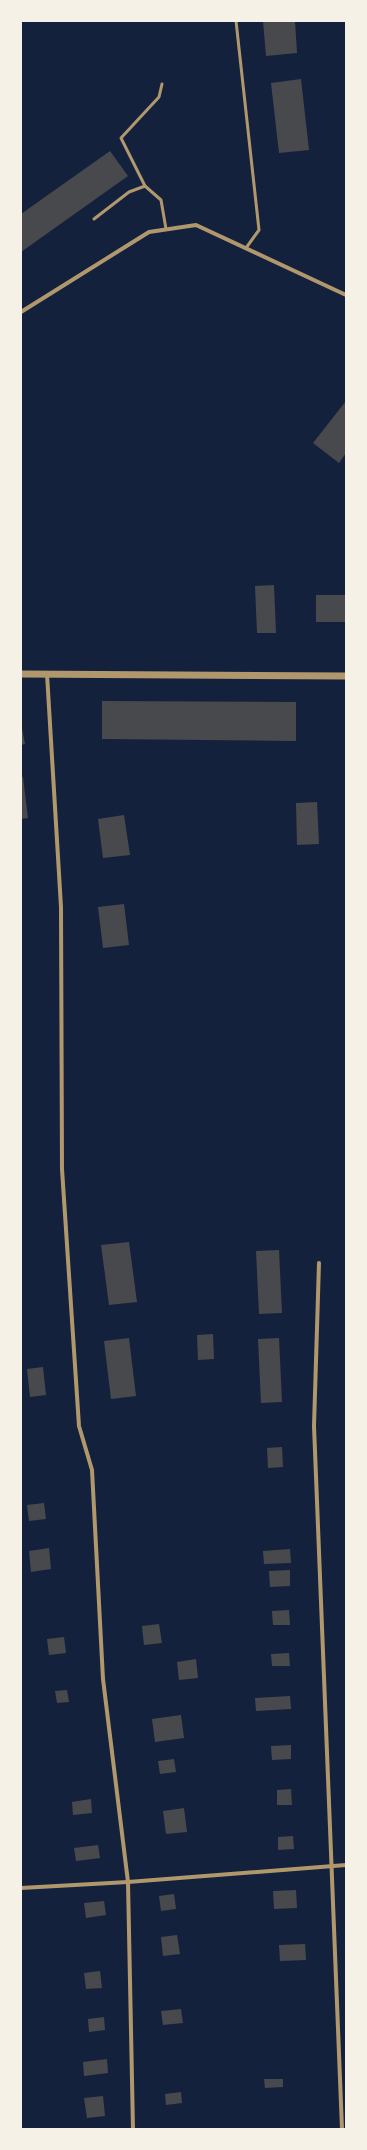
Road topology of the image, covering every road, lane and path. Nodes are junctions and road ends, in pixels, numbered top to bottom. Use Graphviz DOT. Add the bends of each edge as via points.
graph roads {
  1 [pos="236,21"];
  2 [pos="162,84"];
  3 [pos="144,186"];
  4 [pos="94,219"];
  5 [pos="166,229"];
  6 [pos="246,248"];
  7 [pos="346,294"];
  8 [pos="21,312"];
  9 [pos="21,674"];
  10 [pos="47,674"];
  11 [pos="346,676"];
  12 [pos="319,1263"];
  13 [pos="346,1865"];
  14 [pos="330,1867"];
  15 [pos="128,1882"];
  16 [pos="21,1888"];
  17 [pos="132,2129"];
  18 [pos="342,2129"];
  1 -- 6 [label="lane" via="259,230"];
  2 -- 3 [label="lane" via="159,97 121,138"];
  3 -- 4 [label="lane" via="129,192"];
  3 -- 5 [label="lane" via="161,200"];
  5 -- 6 [label="street" via="196,225"];
  5 -- 8 [label="street" via="149,232"];
  6 -- 7 [label="street"];
  9 -- 10 [label="street"];
  10 -- 11 [label="street"];
  10 -- 15 [label="street" via="61,907 62,1169 79,1426 92,1470 103,1679"];
  12 -- 14 [label="street" via="314,1426"];
  13 -- 14 [label="street"];
  14 -- 15 [label="street"];
  14 -- 18 [label="street"];
  15 -- 16 [label="street"];
  15 -- 17 [label="street"];
}
